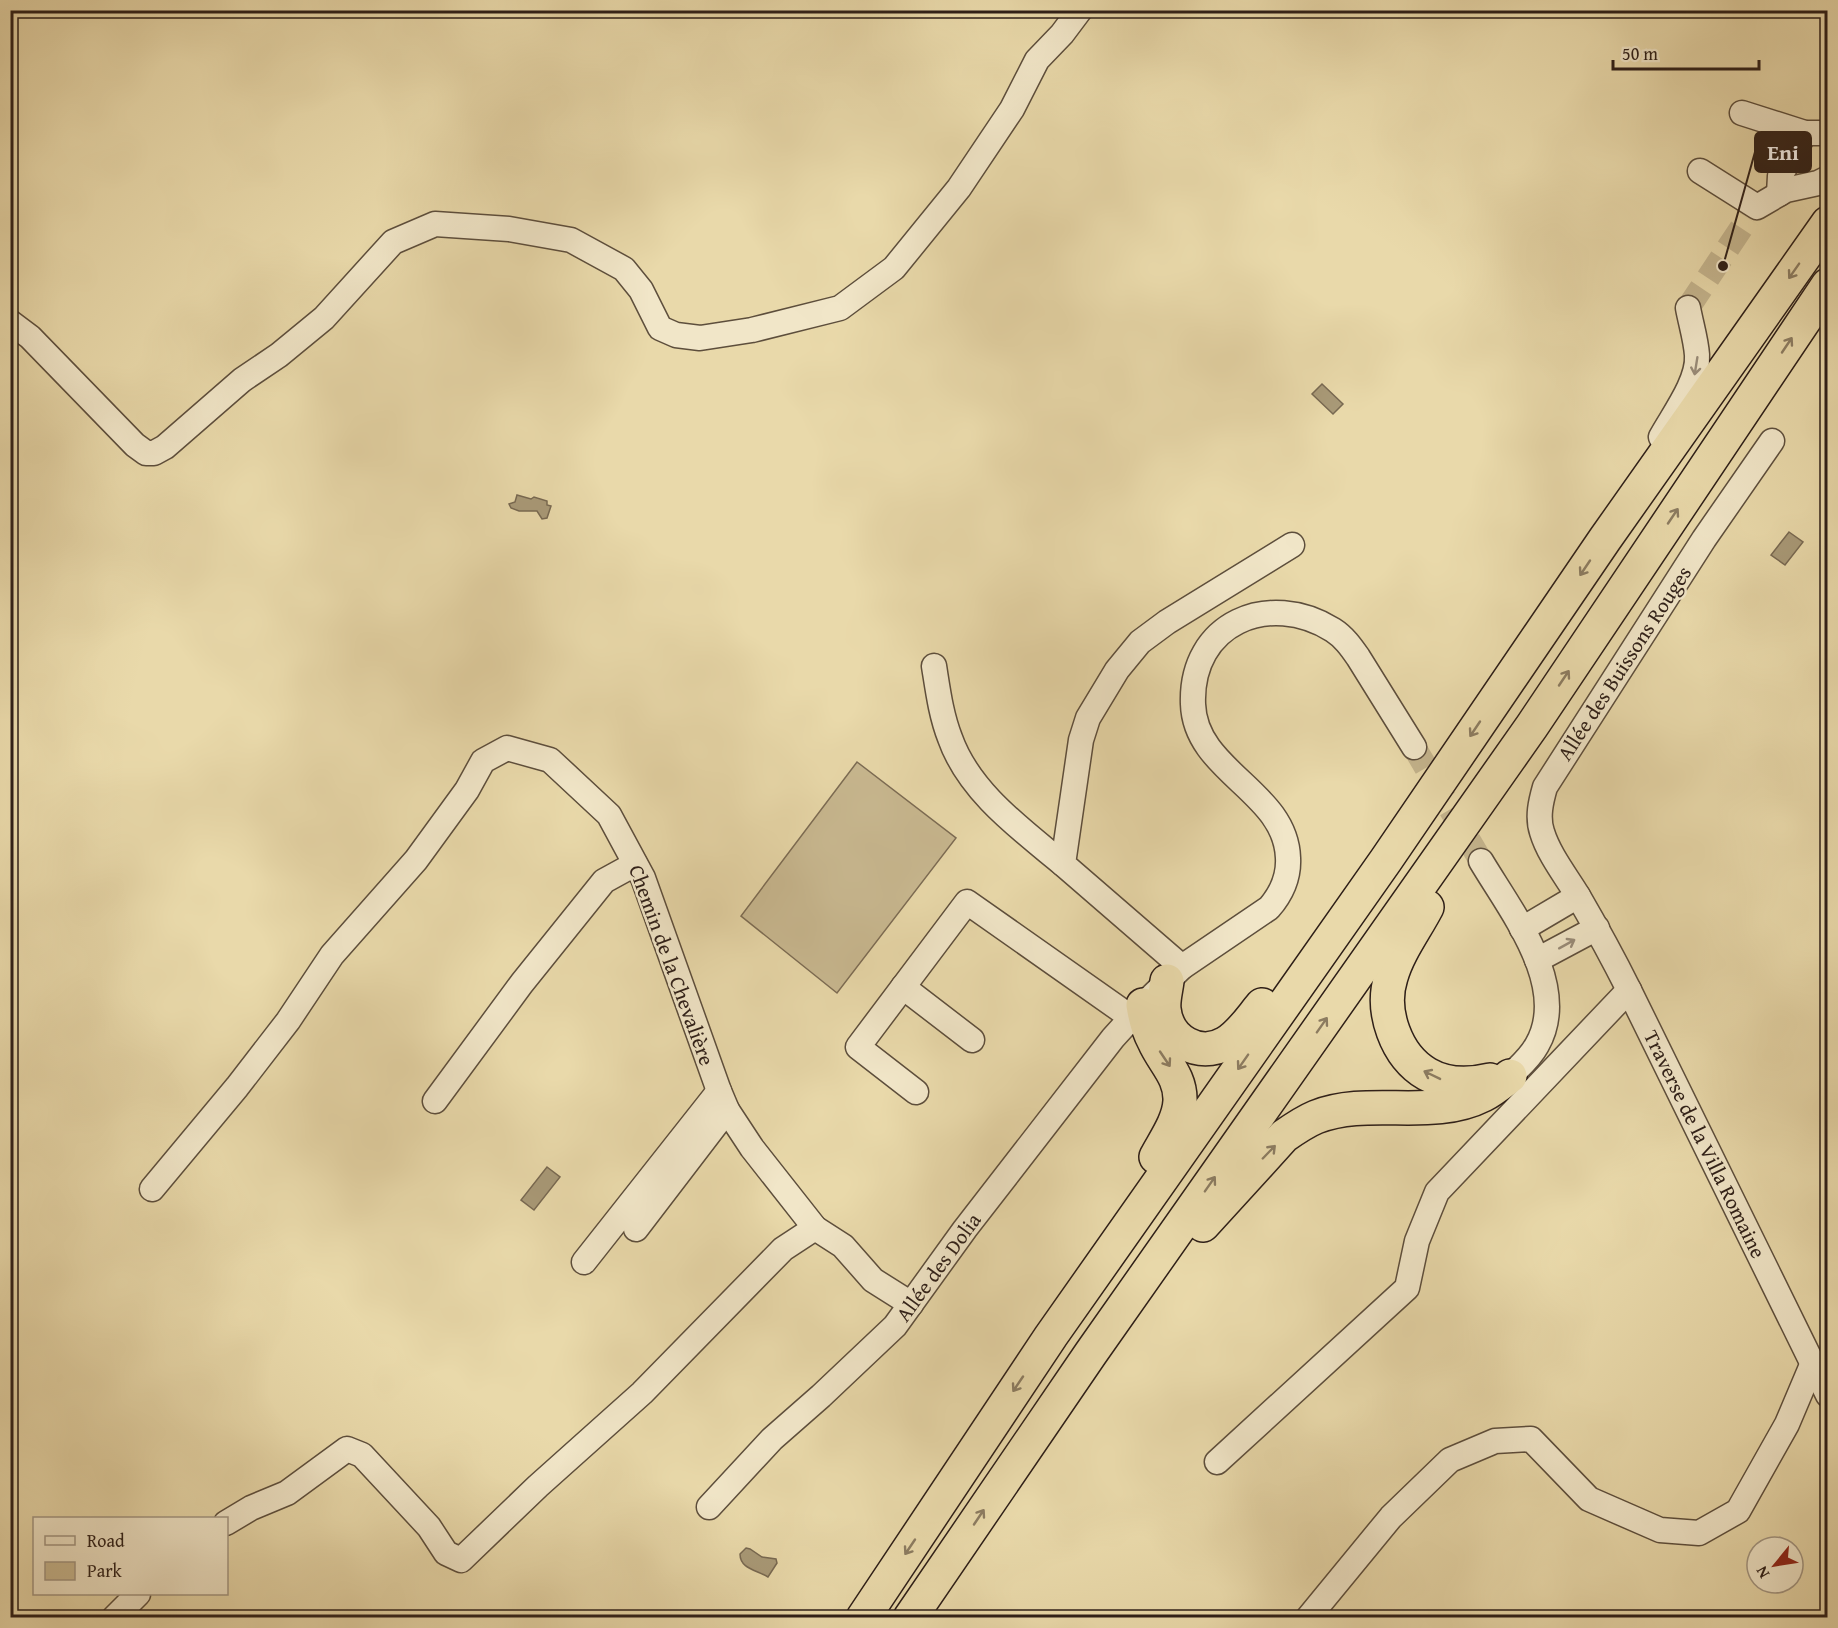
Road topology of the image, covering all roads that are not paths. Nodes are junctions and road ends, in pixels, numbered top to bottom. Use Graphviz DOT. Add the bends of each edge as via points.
graph roads {
  1 [pos="1080,10"];
  2 [pos="1742,113"];
  3 [pos="1816,133"];
  4 [pos="1700,171"];
  5 [pos="1827,178"];
  6 [pos="1779,194"];
  7 [pos="1827,223"];
  8 [pos="1827,285"];
  9 [pos="1688,308"];
  10 [pos="10,322"];
  11 [pos="1772,441"];
  12 [pos="1605,539"];
  13 [pos="1292,545"];
  14 [pos="934,666"];
  15 [pos="1532,726"];
  16 [pos="1414,747"];
  17 [pos="1386,860"];
  18 [pos="1481,861"];
  19 [pos="635,864"];
  20 [pos="1063,864"];
  21 [pos="1578,896"];
  22 [pos="1597,928"];
  23 [pos="1522,929"];
  24 [pos="1537,960"];
  25 [pos="1175,974"];
  26 [pos="903,987"];
  27 [pos="1629,990"];
  28 [pos="1138,1011"];
  29 [pos="972,1040"];
  30 [pos="1510,1076"];
  31 [pos="916,1092"];
  32 [pos="723,1100"];
  33 [pos="435,1101"];
  34 [pos="152,1189"];
  35 [pos="815,1228"];
  36 [pos="636,1229"];
  37 [pos="584,1262"];
  38 [pos="911,1304"];
  39 [pos="1051,1336"];
  40 [pos="1091,1353"];
  41 [pos="1812,1365"];
  42 [pos="1827,1395"];
  43 [pos="1217,1462"];
  44 [pos="709,1507"];
  45 [pos="228,1522"];
  46 [pos="136,1595"];
  47 [pos="865,1613"];
  48 [pos="114,1617"];
  49 [pos="910,1617"];
  50 [pos="1308,1617"];
  1 -- 10 [label="street" via="1037,60 1012,109 959,188 894,268 840,308 752,330 700,338 676,335 660,328 641,291 624,269 571,240 509,229 435,224 393,242 324,318 154,453 146,453 135,445 30,337"];
  2 -- 3 [label="street"];
  3 -- 6 [label="street" via="1780,176"];
  4 -- 6 [label="street" via="1753,213"];
  5 -- 6 [label="street"];
  7 -- 12 [label="highway, one-way"];
  15 -- 8 [label="highway, one-way"];
  9 -- 12 [label="street, one-way" via="1697,356 1692,382"];
  11 -- 21 [label="street, Allée des Buissons Rouges" via="1704,539 1545,787 1541,831"];
  12 -- 17 [label="highway, one-way"];
  13 -- 20 [label="street" via="1167,622 1140,642 1117,670 1088,718 1081,740"];
  14 -- 20 [label="street" via="939,701 960,762 1007,816"];
  30 -- 15 [label="highway, one-way" via="1461,1084 1427,1074 1414,1064 1394,1034 1387,998 1390,978 1406,946"];
  40 -- 15 [label="highway, one-way"];
  16 -- 25 [label="street, Allée des Dolia" via="1358,657 1335,631 1320,623 1294,614 1267,614 1225,628 1210,641 1192,684 1193,709 1200,730 1219,761 1264,803 1280,825 1288,848 1288,868 1279,896 1269,908"];
  17 -- 25 [label="highway" via="1228,1042 1204,1050 1190,1047 1176,1036 1164,1009"];
  17 -- 39 [label="highway, one-way"];
  18 -- 23 [label="street"];
  19 -- 32 [label="street, Chemin de la Chevalière"];
  19 -- 33 [label="street" via="604,881"];
  19 -- 34 [label="street, Chemin de la Chevalière" via="609,815 550,760 507,748 483,761 467,790 416,860 332,955 288,1021"];
  20 -- 25 [label="street"];
  21 -- 22 [label="street, Traverse de la Villa Romaine"];
  21 -- 23 [label="street"];
  24 -- 22 [label="street, one-way"];
  22 -- 27 [label="street, Traverse de la Villa Romaine"];
  23 -- 24 [label="street"];
  24 -- 30 [label="street" via="1548,1006 1545,1026 1528,1059"];
  25 -- 28 [label="street, Allée des Dolia"];
  26 -- 28 [label="street" via="967,902"];
  26 -- 29 [label="street"];
  26 -- 31 [label="street" via="858,1047"];
  27 -- 41 [label="street, Traverse de la Villa Romaine"];
  27 -- 43 [label="street" via="1437,1192 1417,1241 1407,1288"];
  28 -- 38 [label="street, Allée des Dolia" via="965,1229"];
  28 -- 39 [label="highway, one-way" via="1179,1085 1180,1102 1153,1162"];
  40 -- 30 [label="highway, one-way" via="1254,1168 1298,1126 1316,1117 1350,1110 1430,1107 1468,1101"];
  32 -- 35 [label="street, Chemin de la Chevalière" via="752,1148"];
  32 -- 36 [label="street"];
  32 -- 37 [label="street"];
  35 -- 38 [label="street, Chemin de la Chevalière" via="843,1246 873,1280"];
  35 -- 45 [label="street" via="783,1249 642,1393 461,1560 446,1553 429,1527 362,1455 347,1449 287,1493"];
  38 -- 44 [label="street, Allée des Dolia" via="895,1326 772,1439"];
  39 -- 47 [label="highway, one-way"];
  49 -- 40 [label="highway, one-way"];
  41 -- 42 [label="street, Traverse de la Villa Romaine"];
  41 -- 50 [label="street" via="1787,1424 1738,1510 1699,1533 1660,1530 1589,1499 1531,1438 1495,1441 1450,1460 1391,1517"];
  46 -- 48 [label="street"];
}
